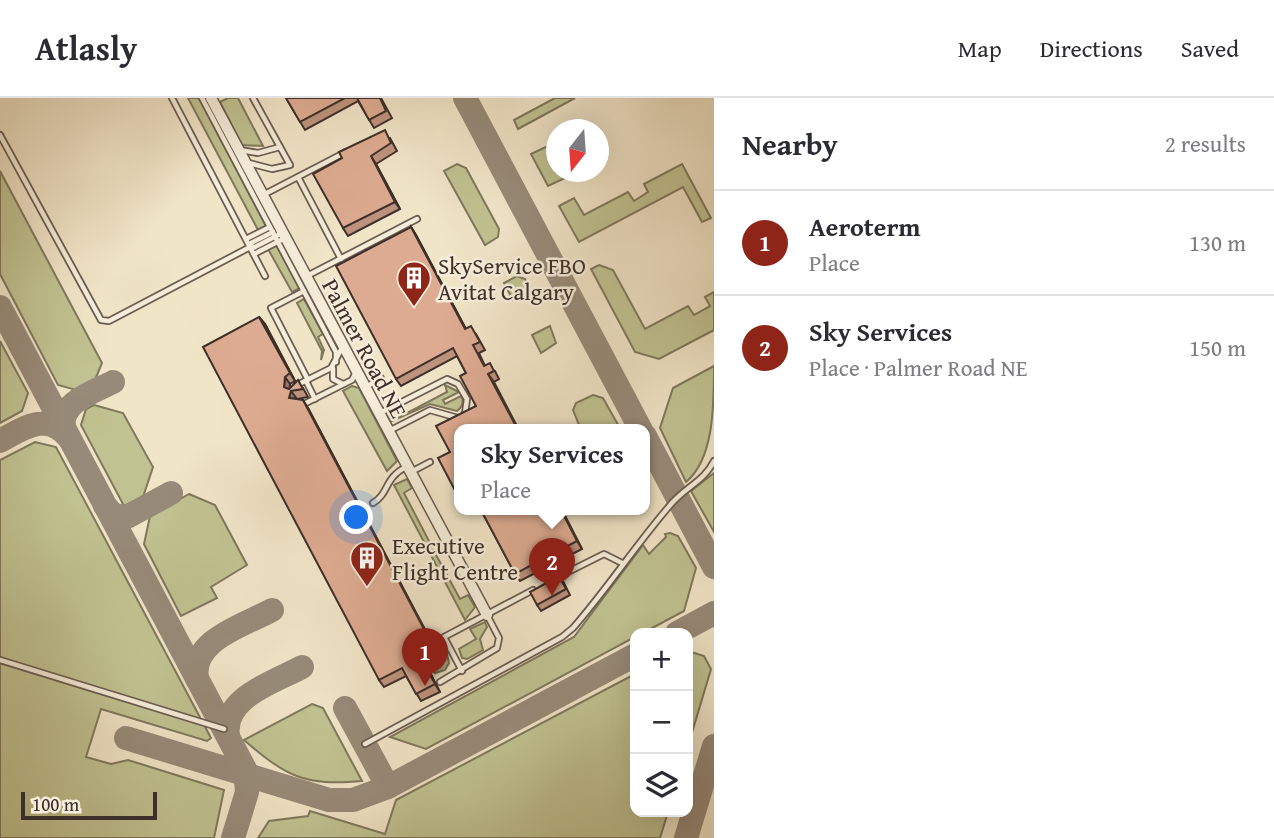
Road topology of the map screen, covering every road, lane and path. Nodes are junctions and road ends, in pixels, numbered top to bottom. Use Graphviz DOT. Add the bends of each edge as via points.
graph roads {
  1 [pos="172,98"];
  2 [pos="202,98"];
  3 [pos="211,98"];
  4 [pos="253,98"];
  5 [pos="0,135"];
  6 [pos="358,146"];
  7 [pos="280,147"];
  8 [pos="238,149"];
  9 [pos="244,161"];
  10 [pos="298,177"];
  11 [pos="263,195"];
  12 [pos="417,219"];
  13 [pos="277,232"];
  14 [pos="252,246"];
  15 [pos="341,258"];
  16 [pos="265,276"];
  17 [pos="306,277"];
  18 [pos="308,290"];
  19 [pos="342,344"];
  20 [pos="335,363"];
  21 [pos="356,370"];
  22 [pos="381,378"];
  23 [pos="307,380"];
  24 [pos="345,384"];
  25 [pos="365,387"];
  26 [pos="293,391"];
  27 [pos="315,399"];
  28 [pos="299,403"];
  29 [pos="379,414"];
  30 [pos="388,431"];
  31 [pos="714,461"];
  32 [pos="430,462"];
  33 [pos="408,469"];
  34 [pos="373,503"];
  35 [pos="622,563"];
  36 [pos="554,580"];
  37 [pos="542,586"];
  38 [pos="487,615"];
  39 [pos="0,660"];
  40 [pos="462,671"];
  41 [pos="440,682"];
  42 [pos="224,729"];
  43 [pos="365,744"];
  1 -- 14 [label="lane"];
  2 -- 13 [label="lane"];
  3 -- 8 [label="street, Palmer Road NE"];
  4 -- 7 [label="lane"];
  5 -- 14 [label="lane" via="101,320 110,321"];
  6 -- 10 [label="lane"];
  7 -- 8 [label="lane" via="258,152"];
  7 -- 9 [label="lane" via="289,165 272,169"];
  8 -- 9 [label="street, Palmer Road NE"];
  9 -- 11 [label="street, Palmer Road NE"];
  10 -- 11 [label="lane"];
  10 -- 15 [label="lane"];
  11 -- 13 [label="street, Palmer Road NE"];
  12 -- 15 [label="lane"];
  13 -- 14 [label="lane"];
  13 -- 14 [label="lane"];
  13 -- 17 [label="street, Palmer Road NE"];
  13 -- 18 [label="lane"];
  14 -- 16 [label="lane"];
  15 -- 17 [label="lane"];
  17 -- 18 [label="street, Palmer Road NE"];
  18 -- 19 [label="street, Palmer Road NE"];
  18 -- 20 [label="lane" via="336,352"];
  18 -- 23 [label="lane" via="271,308"];
  19 -- 20 [label="lane"];
  19 -- 21 [label="street, Palmer Road NE"];
  20 -- 23 [label="lane"];
  20 -- 24 [label="lane" via="333,379"];
  21 -- 24 [label="lane"];
  21 -- 25 [label="street, Palmer Road NE"];
  22 -- 25 [label="lane"];
  23 -- 26 [label="lane"];
  23 -- 27 [label="lane"];
  24 -- 27 [label="lane"];
  25 -- 29 [label="street, Palmer Road NE"];
  27 -- 28 [label="lane"];
  29 -- 30 [label="street, Palmer Road NE"];
  29 -- 30 [label="lane" via="443,379 458,384 467,399 461,417 430,410"];
  30 -- 33 [label="street, Palmer Road NE"];
  31 -- 35 [label="lane" via="703,477 681,492"];
  32 -- 33 [label="lane"];
  33 -- 34 [label="lane" via="390,477 381,498"];
  33 -- 38 [label="street, Palmer Road NE"];
  35 -- 36 [label="lane" via="604,554"];
  35 -- 43 [label="lane" via="580,621 562,637"];
  37 -- 38 [label="lane"];
  38 -- 40 [label="lane" via="498,645"];
  38 -- 40 [label="lane" via="444,637"];
  39 -- 42 [label="lane"];
  40 -- 41 [label="lane"];
}
